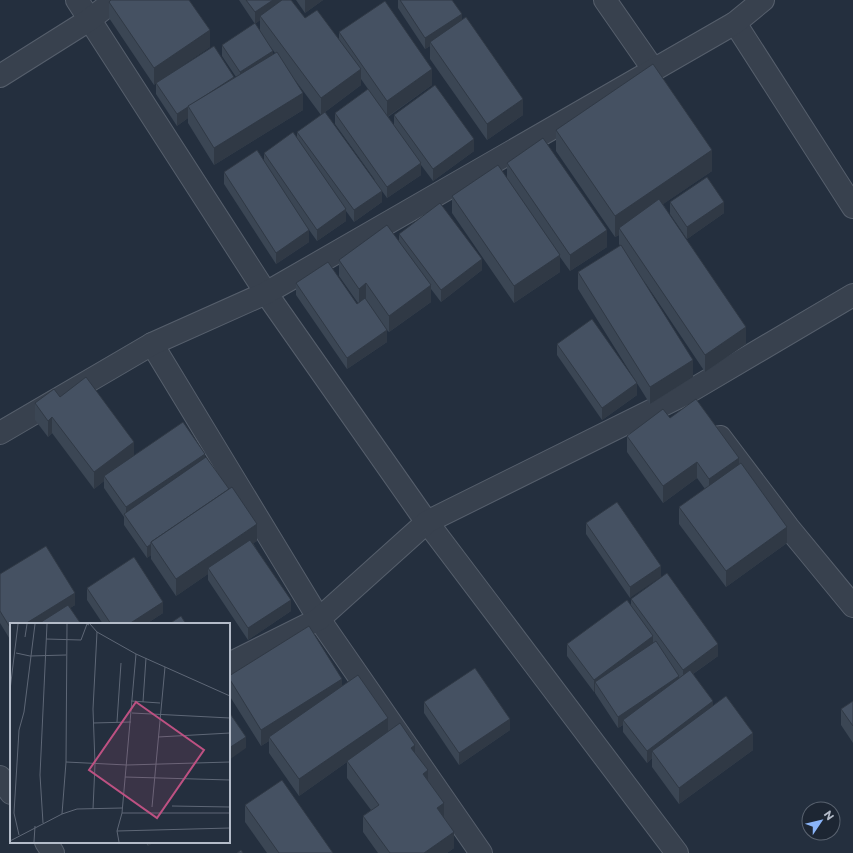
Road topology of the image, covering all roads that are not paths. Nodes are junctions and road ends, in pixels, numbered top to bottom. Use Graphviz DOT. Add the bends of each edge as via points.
graph roads {
  1 [pos="77,0"];
  2 [pos="115,0"];
  3 [pos="605,0"];
  4 [pos="763,0"];
  5 [pos="89,20"];
  6 [pos="735,23"];
  7 [pos="653,70"];
  8 [pos="0,76"];
  9 [pos="853,207"];
  10 [pos="266,294"];
  11 [pos="853,295"];
  12 [pos="152,344"];
  13 [pos="687,393"];
  14 [pos="0,433"];
  15 [pos="427,522"];
  16 [pos="853,606"];
  17 [pos="319,619"];
  18 [pos="230,664"];
  19 [pos="0,777"];
  20 [pos="10,792"];
  21 [pos="47,843"];
  22 [pos="53,853"];
  23 [pos="481,853"];
  24 [pos="677,853"];
  1 -- 5 [label="street"];
  2 -- 5 [label="street"];
  3 -- 7 [label="street"];
  4 -- 6 [label="street"];
  5 -- 8 [label="street"];
  5 -- 10 [label="street"];
  6 -- 7 [label="street"];
  6 -- 9 [label="street"];
  7 -- 10 [label="street"];
  10 -- 12 [label="street"];
  10 -- 15 [label="street"];
  11 -- 13 [label="street"];
  12 -- 14 [label="street"];
  12 -- 17 [label="street"];
  13 -- 15 [label="street"];
  13 -- 16 [label="street" via="788,526"];
  15 -- 17 [label="street"];
  15 -- 24 [label="street"];
  17 -- 18 [label="street"];
  17 -- 23 [label="street"];
  19 -- 20 [label="street"];
  21 -- 22 [label="street"];
}
